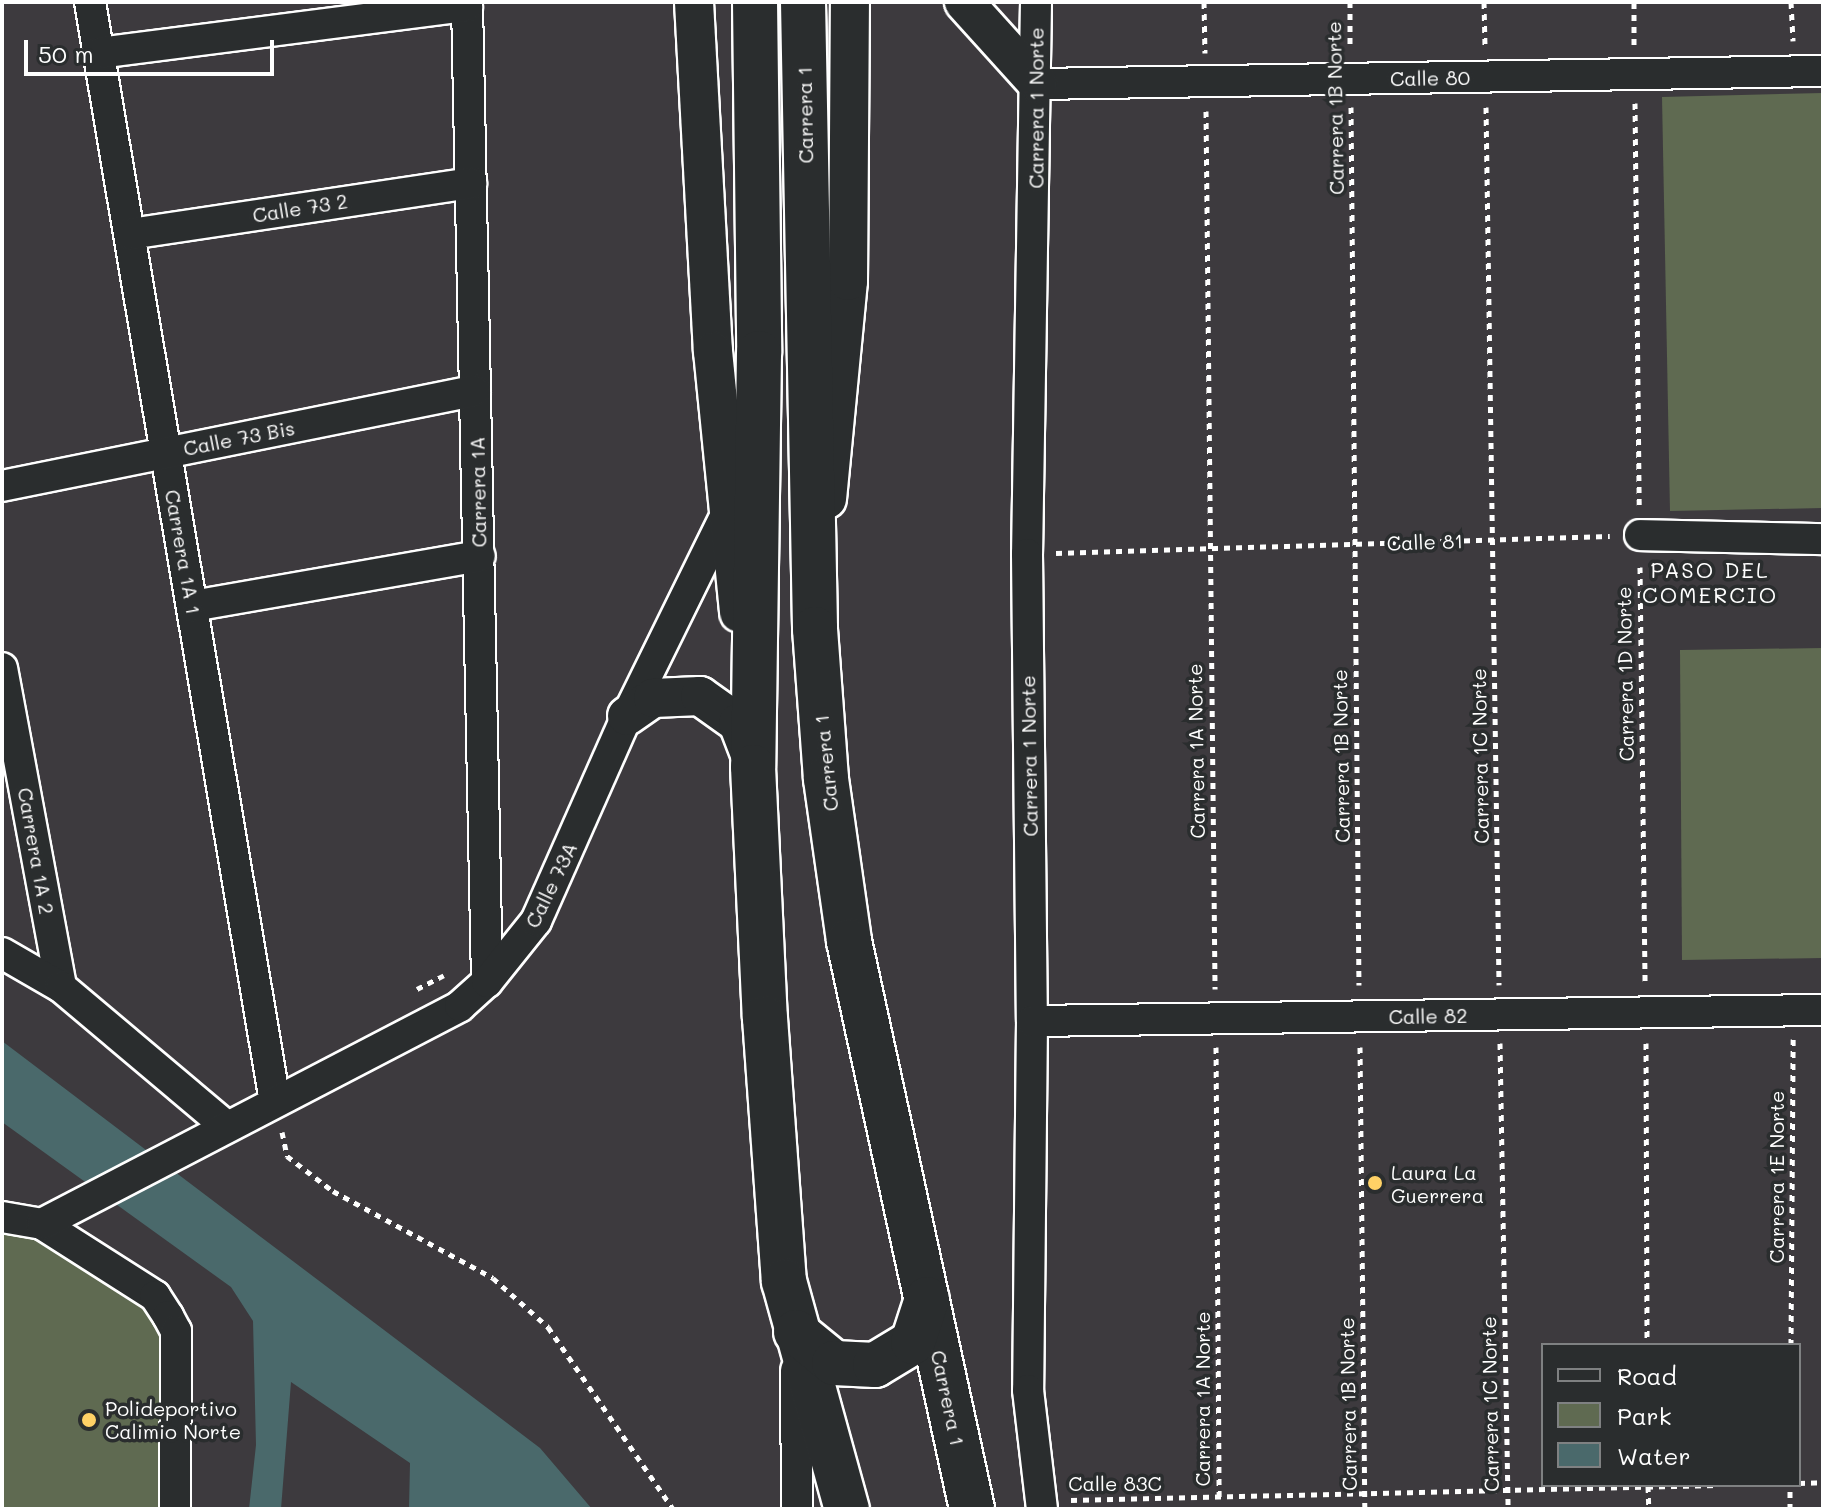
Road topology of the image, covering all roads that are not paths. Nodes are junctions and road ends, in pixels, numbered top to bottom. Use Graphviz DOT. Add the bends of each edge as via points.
graph roads {
  1 [pos="90,2"];
  2 [pos="694,2"];
  3 [pos="755,2"];
  4 [pos="803,2"];
  5 [pos="850,2"];
  6 [pos="964,2"];
  7 [pos="1036,2"];
  8 [pos="467,4"];
  9 [pos="99,53"];
  10 [pos="1823,71"];
  11 [pos="1038,84"];
  12 [pos="471,183"];
  13 [pos="130,234"];
  14 [pos="475,391"];
  15 [pos="167,453"];
  16 [pos="2,486"];
  17 [pos="729,509"];
  18 [pos="1640,535"];
  19 [pos="1823,539"];
  20 [pos="480,556"];
  21 [pos="193,606"];
  22 [pos="815,629"];
  23 [pos="2,668"];
  24 [pos="627,716"];
  25 [pos="753,767"];
  26 [pos="2,953"];
  27 [pos="487,982"];
  28 [pos="61,987"];
  29 [pos="1808,1010"];
  30 [pos="1032,1021"];
  31 [pos="275,1102"];
  32 [pos="227,1127"];
  33 [pos="2,1217"];
  34 [pos="42,1224"];
  35 [pos="927,1299"];
  36 [pos="796,1332"];
  37 [pos="1041,1504"];
  38 [pos="175,1509"];
  39 [pos="797,1509"];
  40 [pos="847,1509"];
  41 [pos="972,1509"];
  1 -- 9 [label="street, Carrera 1A 1"];
  2 -- 17 [label="street" via="713,351"];
  3 -- 25 [label="highway" via="759,353"];
  4 -- 22 [label="highway, Carrera 1"];
  5 -- 22 [label="street" via="848,281"];
  6 -- 11 [label="street"];
  7 -- 11 [label="street, Carrera 1 Norte"];
  8 -- 9 [label="street"];
  8 -- 12 [label="street, Carrera 1A"];
  9 -- 13 [label="street, Carrera 1A 1"];
  10 -- 11 [label="street, Calle 80"];
  11 -- 30 [label="street, Carrera 1 Norte" via="1027,554"];
  12 -- 13 [label="street, Calle 73 2"];
  12 -- 14 [label="street, Carrera 1A"];
  13 -- 15 [label="street, Carrera 1A 1"];
  14 -- 15 [label="street, Calle 73 Bis"];
  14 -- 20 [label="street, Carrera 1A"];
  15 -- 16 [label="street, Calle 73 Bis"];
  15 -- 21 [label="street, Carrera 1A 1"];
  17 -- 24 [label="street, Calle 73A"];
  17 -- 25 [label="street"];
  18 -- 19 [label="street"];
  20 -- 21 [label="street"];
  20 -- 27 [label="street, Carrera 1A"];
  21 -- 31 [label="street, Carrera 1A 1"];
  22 -- 35 [label="highway, Carrera 1" via="826,779 849,941"];
  23 -- 28 [label="street, Carrera 1A 2"];
  24 -- 25 [label="street" via="669,694 715,702 738,723"];
  24 -- 27 [label="street, Calle 73A" via="536,921"];
  25 -- 36 [label="highway" via="782,1250"];
  26 -- 28 [label="street"];
  27 -- 31 [label="street, Calle 73A" via="460,1006"];
  28 -- 32 [label="street"];
  29 -- 30 [label="street, Calle 82"];
  30 -- 37 [label="street, Carrera 1 Norte" via="1028,1390"];
  31 -- 32 [label="street, Calle 73A"];
  32 -- 34 [label="street, Calle 73A"];
  33 -- 34 [label="street"];
  34 -- 38 [label="street" via="155,1296 176,1331"];
  35 -- 36 [label="highway" via="913,1342 875,1365 834,1363"];
  35 -- 41 [label="highway, Carrera 1"];
  36 -- 39 [label="street"];
  36 -- 40 [label="highway"];
}
